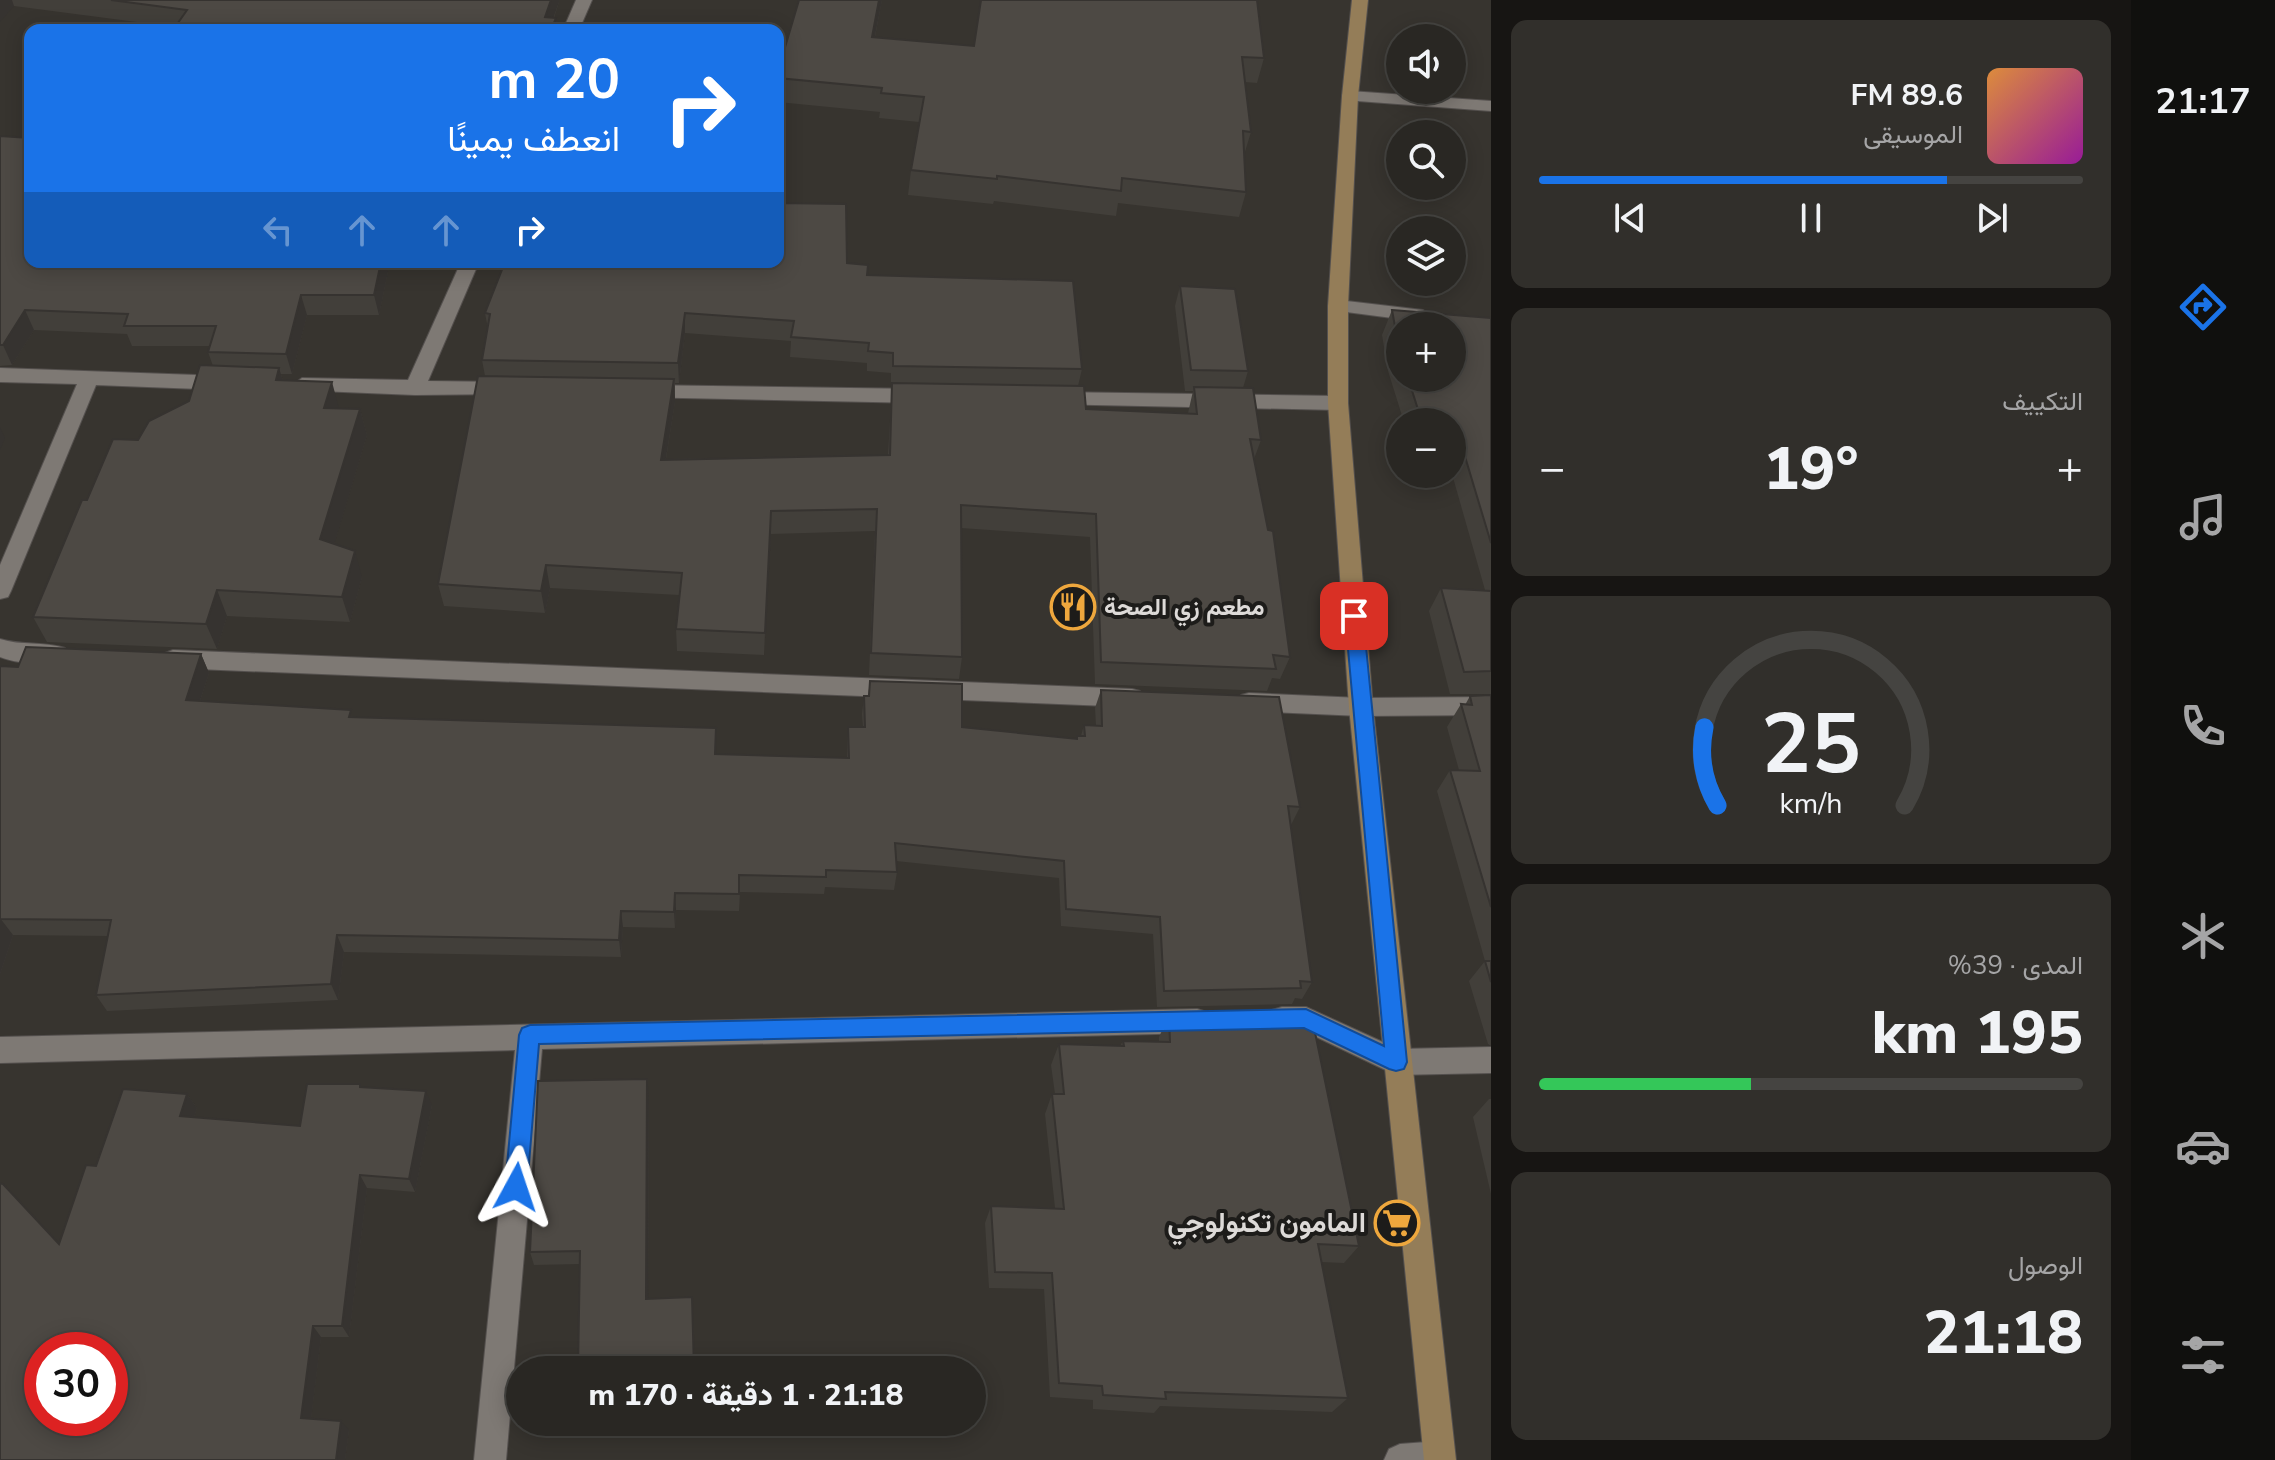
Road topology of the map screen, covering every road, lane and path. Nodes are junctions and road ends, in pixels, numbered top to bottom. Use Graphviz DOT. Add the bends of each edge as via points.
graph roads {
  1 [pos="584,0"];
  2 [pos="1360,0"];
  3 [pos="574,24"];
  4 [pos="1350,96"];
  5 [pos="1491,106"];
  6 [pos="467,268"];
  7 [pos="1338,306"];
  8 [pos="1390,312"];
  9 [pos="0,375"];
  10 [pos="89,379"];
  11 [pos="244,383"];
  12 [pos="275,384"];
  13 [pos="415,388"];
  14 [pos="526,390"];
  15 [pos="622,391"];
  16 [pos="940,397"];
  17 [pos="1036,398"];
  18 [pos="1338,403"];
  19 [pos="0,591"];
  20 [pos="0,648"];
  21 [pos="76,655"];
  22 [pos="156,658"];
  23 [pos="1155,698"];
  24 [pos="1218,701"];
  25 [pos="1491,706"];
  26 [pos="1361,707"];
  27 [pos="1227,1020"];
  28 [pos="1258,1020"];
  29 [pos="530,1035"];
  30 [pos="0,1050"];
  31 [pos="1491,1060"];
  32 [pos="1396,1062"];
  33 [pos="1440,1459"];
  34 [pos="490,1460"];
  35 [pos="1400,1460"];
  1 -- 3 [label="street"];
  2 -- 4 [label="street"];
  4 -- 5 [label="street"];
  4 -- 7 [label="street"];
  6 -- 13 [label="street"];
  7 -- 8 [label="street"];
  7 -- 18 [label="street"];
  9 -- 10 [label="street"];
  10 -- 11 [label="street"];
  10 -- 19 [label="street"];
  12 -- 13 [label="street"];
  13 -- 14 [label="street"];
  15 -- 16 [label="street"];
  17 -- 18 [label="street"];
  18 -- 26 [label="street"];
  20 -- 21 [label="street"];
  22 -- 23 [label="street"];
  24 -- 26 [label="street"];
  25 -- 26 [label="street"];
  26 -- 32 [label="street"];
  27 -- 29 [label="street"];
  28 -- 32 [label="street" via="1306,1019"];
  29 -- 30 [label="street"];
  29 -- 34 [label="street"];
  31 -- 32 [label="street"];
  32 -- 33 [label="street"];
  33 -- 35 [label="street"];
}
